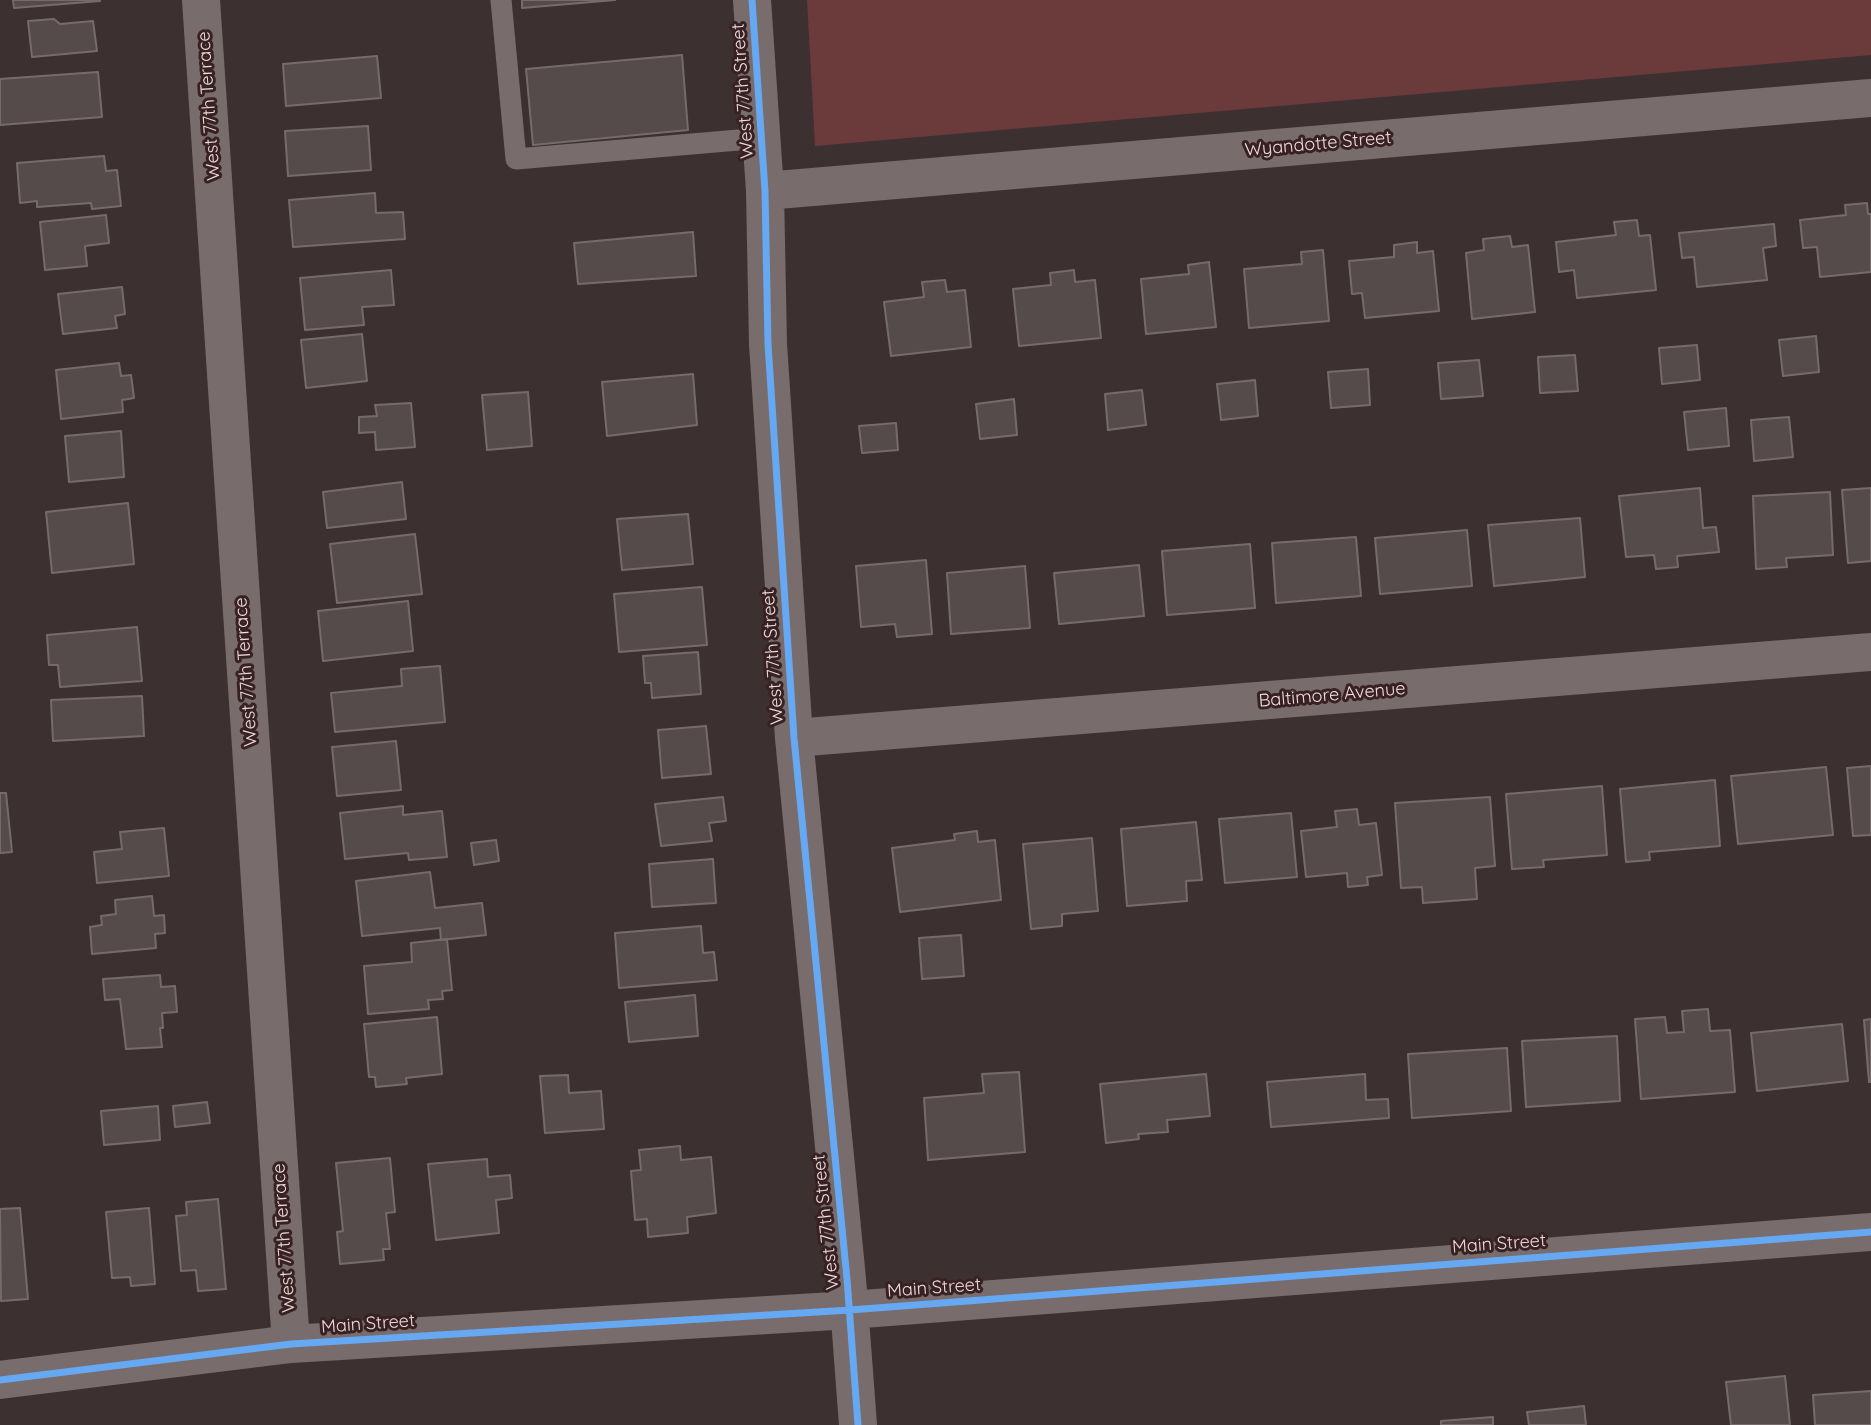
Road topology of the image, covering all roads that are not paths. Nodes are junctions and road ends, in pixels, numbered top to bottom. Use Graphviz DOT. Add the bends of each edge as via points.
graph roads {
  1 [pos="201,0"];
  2 [pos="501,0"];
  3 [pos="752,0"];
  4 [pos="1871,98"];
  5 [pos="762,138"];
  6 [pos="765,191"];
  7 [pos="1871,652"];
  8 [pos="794,738"];
  9 [pos="1871,1232"];
  10 [pos="850,1310"];
  11 [pos="291,1344"];
  12 [pos="0,1380"];
  13 [pos="858,1425"];
  1 -- 11 [label="street, West 77th Terrace"];
  2 -- 5 [label="lane" via="516,159"];
  3 -- 5 [label="street, West 77th Street"];
  4 -- 6 [label="street, Wyandotte Street"];
  5 -- 6 [label="street, West 77th Street"];
  6 -- 8 [label="street, West 77th Street" via="768,344"];
  7 -- 8 [label="street, Baltimore Avenue"];
  8 -- 10 [label="street, West 77th Street"];
  9 -- 10 [label="street, Main Street"];
  10 -- 11 [label="street, Main Street"];
  10 -- 13 [label="street, West 77th Street"];
  11 -- 12 [label="street, Main Street"];
}
